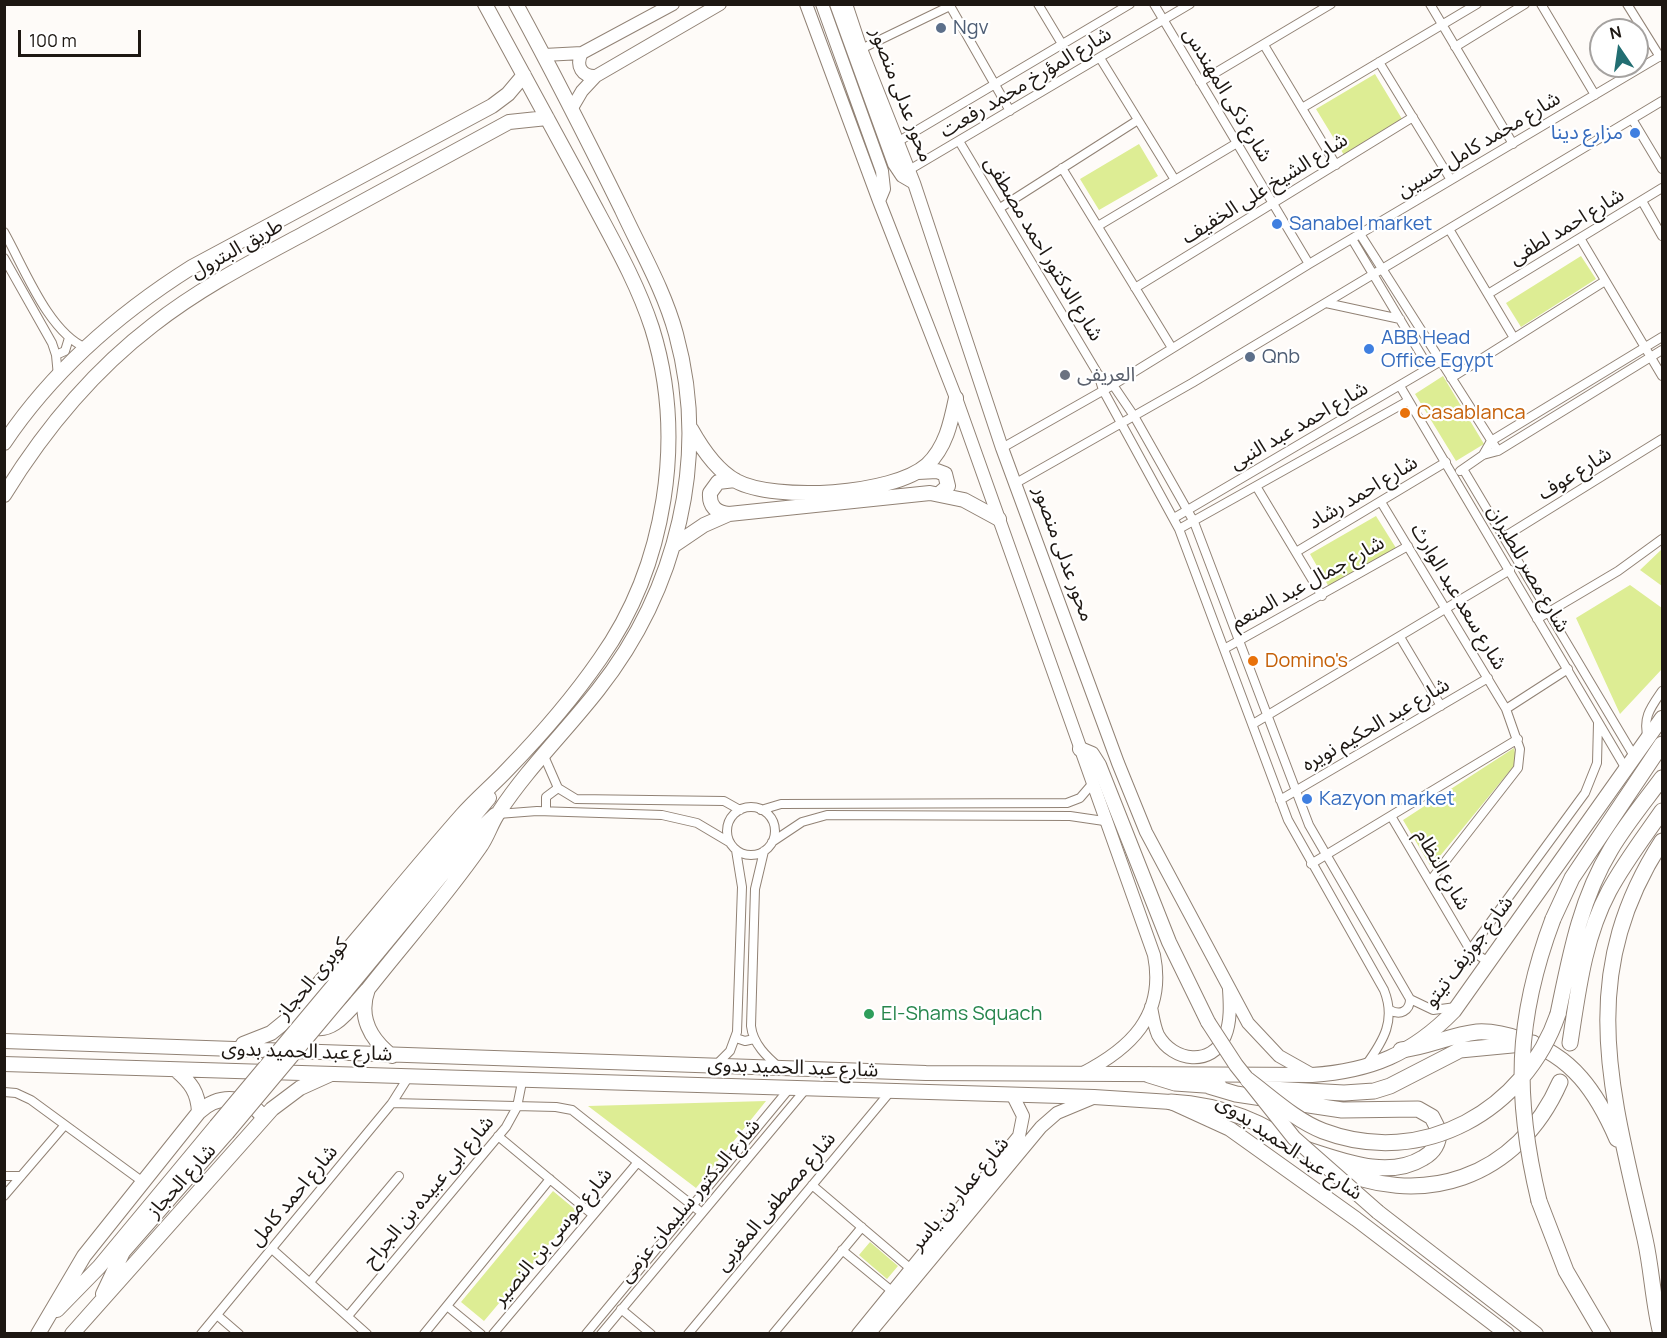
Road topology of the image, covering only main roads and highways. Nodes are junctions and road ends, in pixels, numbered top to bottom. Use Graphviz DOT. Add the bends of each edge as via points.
graph roads {
  1 [pos="486,4"];
  2 [pos="516,4"];
  3 [pos="673,4"];
  4 [pos="720,4"];
  5 [pos="806,4"];
  6 [pos="822,4"];
  7 [pos="836,4"];
  8 [pos="846,4"];
  9 [pos="582,54"];
  10 [pos="544,56"];
  11 [pos="524,75"];
  12 [pos="596,76"];
  13 [pos="500,100"];
  14 [pos="572,108"];
  15 [pos="547,118"];
  16 [pos="509,122"];
  17 [pos="914,183"];
  18 [pos="879,201"];
  19 [pos="217,254"];
  20 [pos="230,274"];
  21 [pos="956,398"];
  22 [pos="691,429"];
  23 [pos="4,443"];
  24 [pos="918,472"];
  25 [pos="735,480"];
  26 [pos="939,494"];
  27 [pos="4,495"];
  28 [pos="729,514"];
  29 [pos="999,519"];
  30 [pos="673,546"];
  31 [pos="1662,718"];
  32 [pos="1655,741"];
  33 [pos="1080,748"];
  34 [pos="506,771"];
  35 [pos="1662,778"];
  36 [pos="1662,810"];
  37 [pos="498,814"];
  38 [pos="1662,841"];
  39 [pos="1229,987"];
  40 [pos="340,989"];
  41 [pos="368,989"];
  42 [pos="300,1005"];
  43 [pos="1151,1008"];
  44 [pos="4,1041"];
  45 [pos="1570,1042"];
  46 [pos="1533,1043"];
  47 [pos="230,1048"];
  48 [pos="1401,1050"];
  49 [pos="392,1056"];
  50 [pos="4,1064"];
  51 [pos="176,1070"];
  52 [pos="335,1073"];
  53 [pos="1081,1074"];
  54 [pos="1149,1075"];
  55 [pos="1312,1075"];
  56 [pos="1248,1080"];
  57 [pos="1560,1082"];
  58 [pos="1209,1086"];
  59 [pos="1013,1095"];
  60 [pos="1094,1097"];
  61 [pos="1171,1102"];
  62 [pos="199,1112"];
  63 [pos="264,1118"];
  64 [pos="1023,1121"];
  65 [pos="1041,1127"];
  66 [pos="222,1129"];
  67 [pos="1296,1146"];
  68 [pos="1627,1161"];
  69 [pos="1651,1266"];
  70 [pos="1662,1281"];
  71 [pos="100,1302"];
  72 [pos="50,1316"];
  73 [pos="38,1334"];
  74 [pos="72,1334"];
  75 [pos="858,1334"];
  76 [pos="869,1334"];
  77 [pos="1506,1334"];
  78 [pos="1536,1334"];
  79 [pos="1603,1334"];
  80 [pos="1661,1334"];
  1 -- 11 [label="main road"];
  2 -- 10 [label="main road"];
  3 -- 9 [label="main road"];
  4 -- 12 [label="main road"];
  5 -- 18 [label="main road"];
  6 -- 18 [label="main road" via="882,171 884,189"];
  7 -- 17 [label="main road" via="894,164 902,176"];
  8 -- 17 [label="main road, محور عدلى منصور"];
  9 -- 10 [label="main road"];
  9 -- 12 [label="main road" via="580,70"];
  10 -- 14 [label="main road"];
  11 -- 13 [label="main road, طريق البترول"];
  11 -- 15 [label="main road"];
  12 -- 14 [label="main road"];
  13 -- 16 [label="main road" via="511,108"];
  13 -- 19 [label="main road, طريق البترول"];
  14 -- 22 [label="main road" via="668,311 681,354"];
  15 -- 16 [label="main road, طريق البترول"];
  15 -- 34 [label="main road" via="645,307 664,381 668,456 657,532 624,620 589,675"];
  16 -- 20 [label="main road, طريق البترول"];
  17 -- 39 [label="main road, محور عدلى منصور" via="1002,448 1136,807"];
  18 -- 21 [label="main road"];
  19 -- 20 [label="main road"];
  19 -- 23 [label="main road, طريق البترول" via="148,295 86,348"];
  20 -- 27 [label="main road, طريق البترول" via="159,320 100,371 45,434"];
  21 -- 24 [label="main road" via="944,441"];
  21 -- 29 [label="main road"];
  22 -- 25 [label="main road" via="714,462"];
  22 -- 30 [label="main road" via="688,480"];
  24 -- 25 [label="main road" via="866,488 824,493 770,490"];
  24 -- 26 [label="main road" via="945,474 948,486"];
  25 -- 28 [label="main road" via="718,482 710,492 712,506"];
  26 -- 28 [label="main road" via="910,493"];
  26 -- 29 [label="main road" via="964,500"];
  28 -- 30 [label="main road"];
  29 -- 33 [label="main road"];
  30 -- 37 [label="main road" via="655,596 624,654"];
  31 -- 32 [label="main road, شارع جوزيف تيتو"];
  32 -- 48 [label="main road, شارع جوزيف تيتو" via="1634,756 1458,1006 1431,1033"];
  32 -- 79 [label="highway, شارع جوزيف تيتو, bridge" via="1572,878 1553,919 1530,994 1521,1065 1523,1116 1539,1201 1566,1271"];
  33 -- 43 [label="main road" via="1154,955 1157,983"];
  33 -- 56 [label="main road, bridge" via="1092,754 1100,765 1169,942 1208,1022"];
  34 -- 40 [label="main road, كوبرى الحجاز"];
  34 -- 42 [label="main road" via="460,817"];
  35 -- 56 [label="highway, bridge" via="1612,846 1590,890 1573,938 1558,1014 1539,1056 1502,1100 1469,1122 1413,1139 1367,1141 1322,1131 1288,1112"];
  36 -- 45 [label="highway" via="1622,869 1598,916 1581,969"];
  37 -- 40 [label="main road, كوبرى الحجاز" via="478,831"];
  37 -- 41 [label="main road" via="480,848"];
  38 -- 68 [label="highway" via="1628,904 1609,982 1608,1053"];
  39 -- 43 [label="main road" via="1226,1035 1214,1051 1203,1056 1185,1058 1167,1047 1155,1028"];
  39 -- 55 [label="main road, محور عدلى منصور" via="1262,1040 1288,1063"];
  40 -- 66 [label="main road, كوبرى الحجاز, bridge"];
  41 -- 42 [label="main road" via="333,1025 324,1028 307,1023"];
  41 -- 49 [label="main road" via="364,1008 367,1024 374,1039"];
  42 -- 47 [label="main road" via="272,1033"];
  43 -- 53 [label="main road" via="1124,1048"];
  44 -- 47 [label="main road, شارع عبد الحميد بدوى"];
  46 -- 48 [label="highway" via="1478,1032"];
  46 -- 58 [label="highway" via="1460,1050 1390,1086 1358,1094"];
  46 -- 68 [label="highway" via="1560,1058 1584,1079 1607,1115"];
  47 -- 49 [label="main road, شارع عبد الحميد بدوى"];
  48 -- 55 [label="main road, شارع جوزيف تيتو" via="1364,1068"];
  49 -- 53 [label="main road, شارع عبد الحميد بدوى" via="926,1073"];
  50 -- 51 [label="main road, شارع عبد الحميد بدوى"];
  51 -- 52 [label="main road, شارع عبد الحميد بدوى"];
  51 -- 62 [label="main road, شارع الحجاز" via="193,1086"];
  52 -- 59 [label="main road, شارع عبد الحميد بدوى"];
  52 -- 63 [label="main road, شارع الحجاز" via="290,1094"];
  53 -- 54 [label="main road, شارع جوزيف تيتو"];
  54 -- 55 [label="main road, شارع جوزيف تيتو"];
  54 -- 58 [label="highway" via="1175,1083"];
  56 -- 78 [label="main road, bridge" via="1311,1156"];
  57 -- 67 [label="highway" via="1544,1114 1521,1142 1492,1165 1452,1182 1401,1185 1364,1180 1312,1158"];
  58 -- 67 [label="highway" via="1236,1094 1342,1110 1418,1109 1432,1117 1439,1131 1433,1151 1421,1160 1399,1167 1360,1165"];
  59 -- 60 [label="main road, شارع عبد الحميد بدوى"];
  59 -- 64 [label="main road, شارع عمار بن ياسر"];
  60 -- 61 [label="main road, شارع عبد الحميد بدوى"];
  60 -- 65 [label="main road, شارع عمار بن ياسر" via="1057,1113"];
  61 -- 67 [label="highway" via="1237,1114"];
  61 -- 77 [label="main road, شارع عبد الحميد بدوى" via="1240,1135 1356,1218"];
  62 -- 63 [label="main road" via="218,1100 233,1099 254,1107"];
  62 -- 72 [label="main road, شارع الحجاز" via="84,1256"];
  63 -- 71 [label="main road, شارع الحجاز"];
  64 -- 65 [label="main road" via="1034,1119"];
  64 -- 75 [label="main road, شارع عمار بن ياسر" via="1019,1136"];
  65 -- 76 [label="main road, شارع عمار بن ياسر"];
  66 -- 71 [label="main road, كوبرى الحجاز" via="123,1252"];
  66 -- 72 [label="main road, كوبرى الحجاز" via="88,1280"];
  68 -- 69 [label="highway"];
  69 -- 70 [label="highway"];
  69 -- 80 [label="highway"];
  71 -- 74 [label="main road, شارع الحجاز"];
  72 -- 73 [label="main road, شارع الحجاز"];
}
